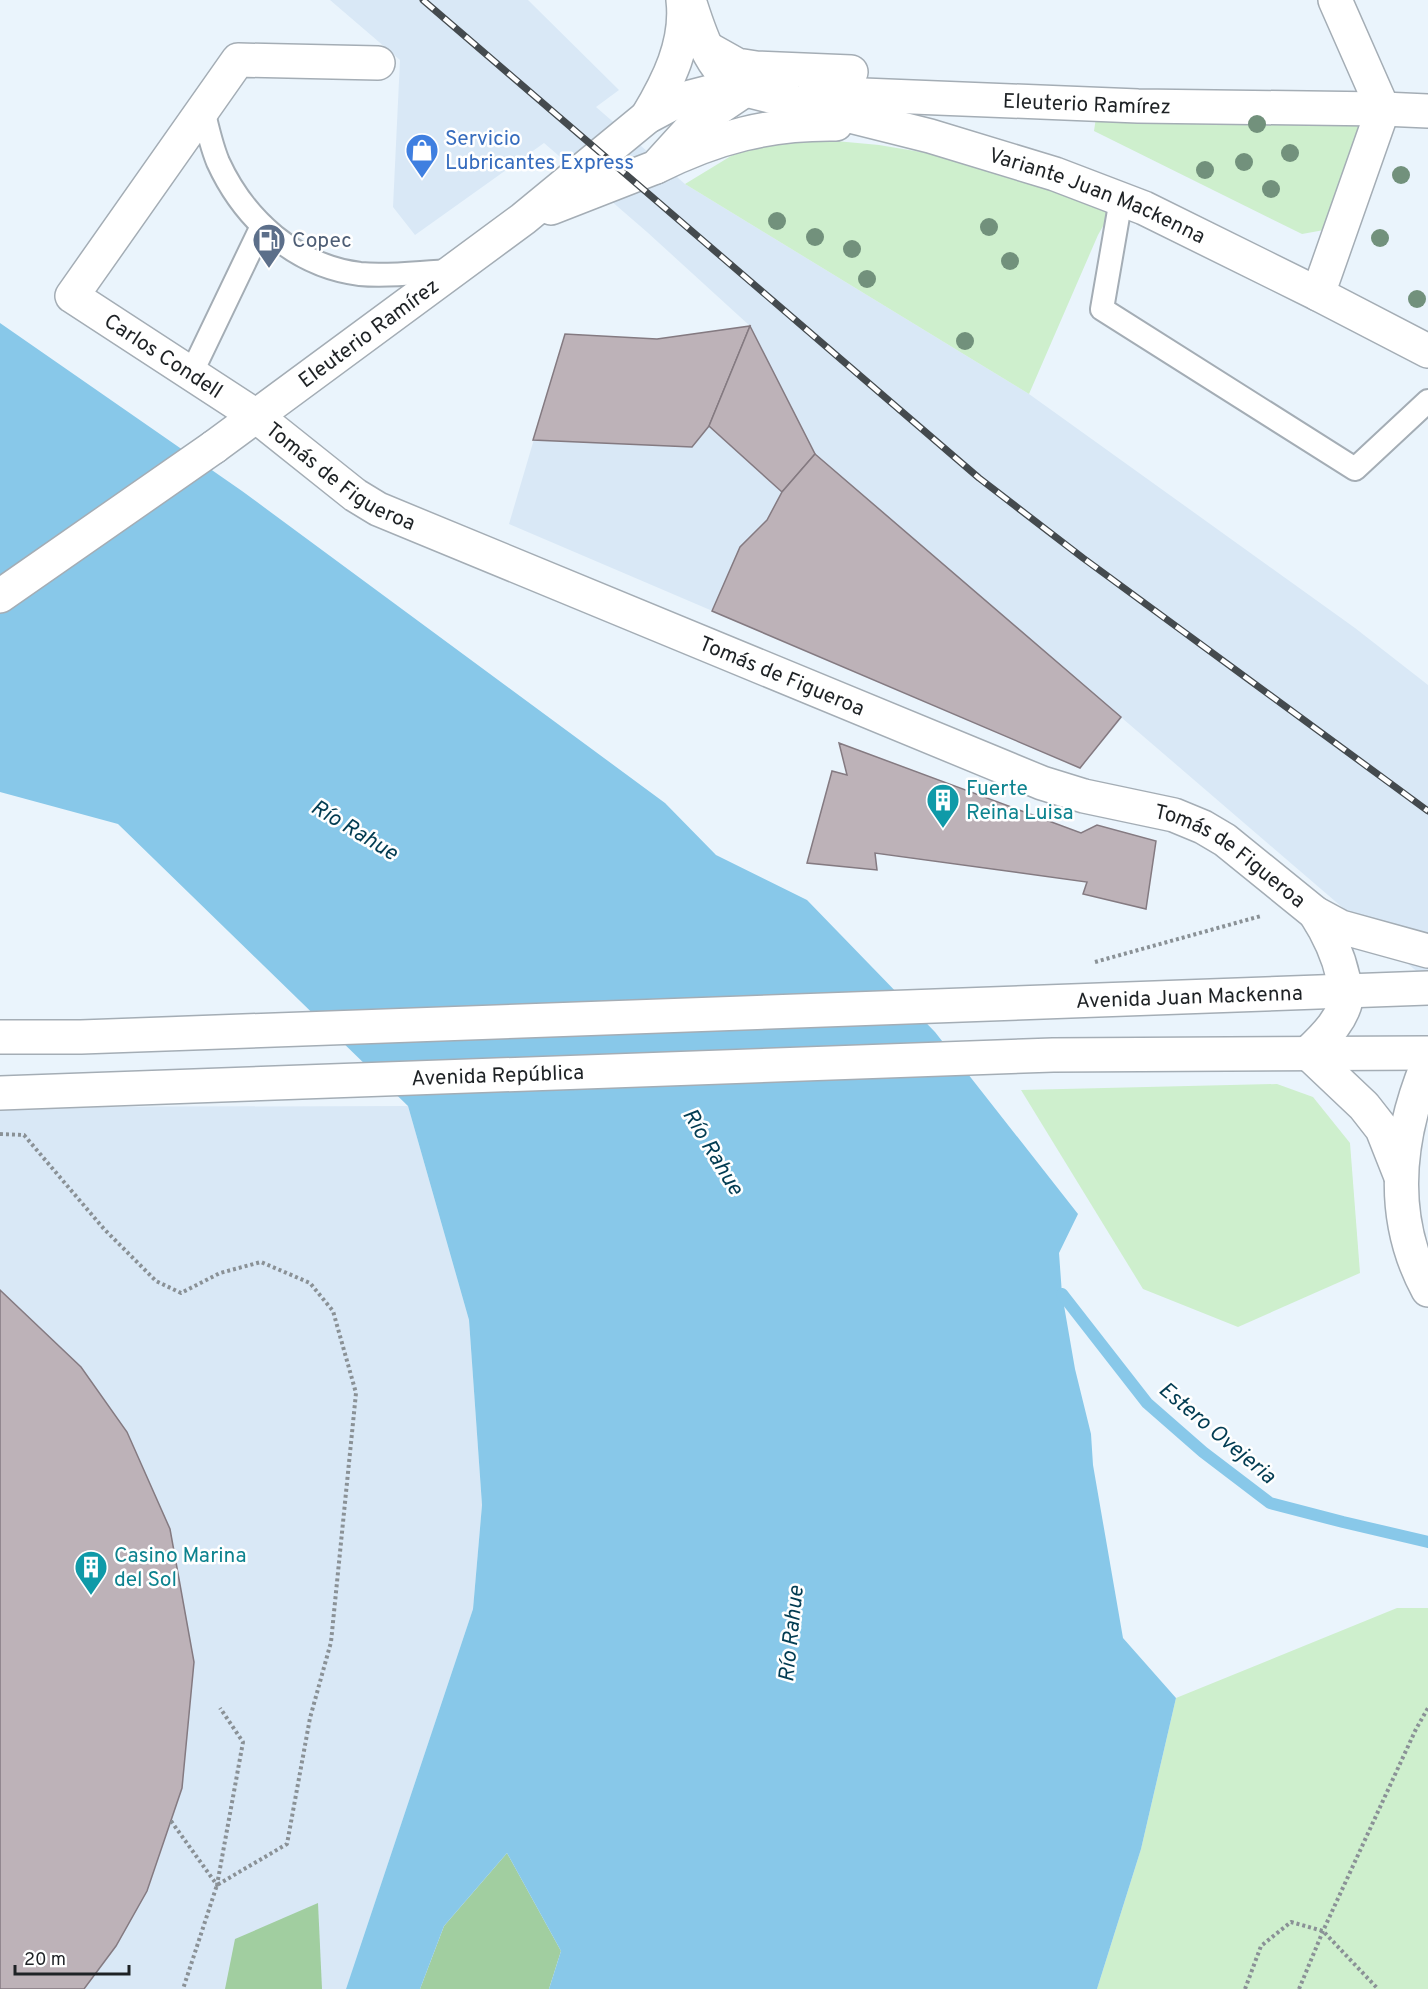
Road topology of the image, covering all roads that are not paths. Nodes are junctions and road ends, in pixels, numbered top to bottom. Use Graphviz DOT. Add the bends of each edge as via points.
graph roads {
  1 [pos="683,0"];
  2 [pos="689,0"];
  3 [pos="1335,0"];
  4 [pos="706,46"];
  5 [pos="378,63"];
  6 [pos="746,90"];
  7 [pos="1138,106"];
  8 [pos="203,109"];
  9 [pos="1383,109"];
  10 [pos="1428,111"];
  11 [pos="647,117"];
  12 [pos="930,136"];
  13 [pos="656,167"];
  14 [pos="1121,199"];
  15 [pos="523,219"];
  16 [pos="262,226"];
  17 [pos="452,271"];
  18 [pos="1318,294"];
  19 [pos="1424,343"];
  20 [pos="191,374"];
  21 [pos="1428,401"];
  22 [pos="256,416"];
  23 [pos="0,596"];
  24 [pos="1311,909"];
  25 [pos="1428,951"];
  26 [pos="1428,988"];
  27 [pos="1347,991"];
  28 [pos="0,1037"];
  29 [pos="1308,1053"];
  30 [pos="1428,1053"];
  31 [pos="1428,1063"];
  32 [pos="0,1093"];
  33 [pos="1428,1128"];
  34 [pos="1401,1177"];
  35 [pos="1428,1290"];
  1 -- 11 [label="street" via="682,34 675,63"];
  2 -- 4 [label="street"];
  3 -- 9 [label="street"];
  4 -- 6 [label="street" via="720,70"];
  4 -- 7 [label="street" via="737,65 756,68 1060,82"];
  5 -- 8 [label="street" via="238,60"];
  6 -- 7 [label="street, Eleuterio Ramírez"];
  6 -- 11 [label="street, Eleuterio Ramírez" via="710,92 679,100"];
  6 -- 12 [label="street, Variante Juan Mackenna"];
  6 -- 13 [label="street, Eleuterio Ramírez" via="696,123"];
  7 -- 9 [label="street, Eleuterio Ramírez"];
  8 -- 16 [label="lane" via="217,160 229,183"];
  8 -- 20 [label="street, Carlos Condell" via="72,296"];
  9 -- 10 [label="street, Eleuterio Ramírez"];
  9 -- 18 [label="street"];
  11 -- 15 [label="street, Eleuterio Ramírez"];
  12 -- 13 [label="street" via="844,124 779,126 715,141"];
  12 -- 14 [label="street, Variante Juan Mackenna" via="1055,174"];
  13 -- 15 [label="street, Eleuterio Ramírez"];
  14 -- 18 [label="street, Variante Juan Mackenna"];
  14 -- 21 [label="lane" via="1102,309 1354,469"];
  15 -- 17 [label="street, Eleuterio Ramírez"];
  16 -- 17 [label="lane" via="284,245 333,268 386,275"];
  16 -- 20 [label="lane"];
  17 -- 22 [label="street, Eleuterio Ramírez"];
  18 -- 19 [label="street, Variante Juan Mackenna"];
  20 -- 22 [label="street, Carlos Condell"];
  22 -- 23 [label="street, Eleuterio Ramírez"];
  22 -- 24 [label="street, Tomás de Figueroa" via="378,509 1042,783 1174,815 1203,827 1226,840"];
  24 -- 25 [label="street, Tomás de Figueroa" via="1341,927"];
  24 -- 27 [label="street, Tomás de Figueroa" via="1339,960"];
  26 -- 27 [label="street, Avenida Juan Mackenna"];
  27 -- 28 [label="street, Avenida Juan Mackenna"];
  27 -- 29 [label="street" via="1328,1034"];
  29 -- 30 [label="street"];
  29 -- 32 [label="street, Avenida República" via="994,1057"];
  29 -- 34 [label="street" via="1364,1106 1382,1130"];
  31 -- 34 [label="street" via="1407,1127"];
  33 -- 34 [label="street"];
  34 -- 35 [label="street" via="1405,1231 1415,1267"];
}
